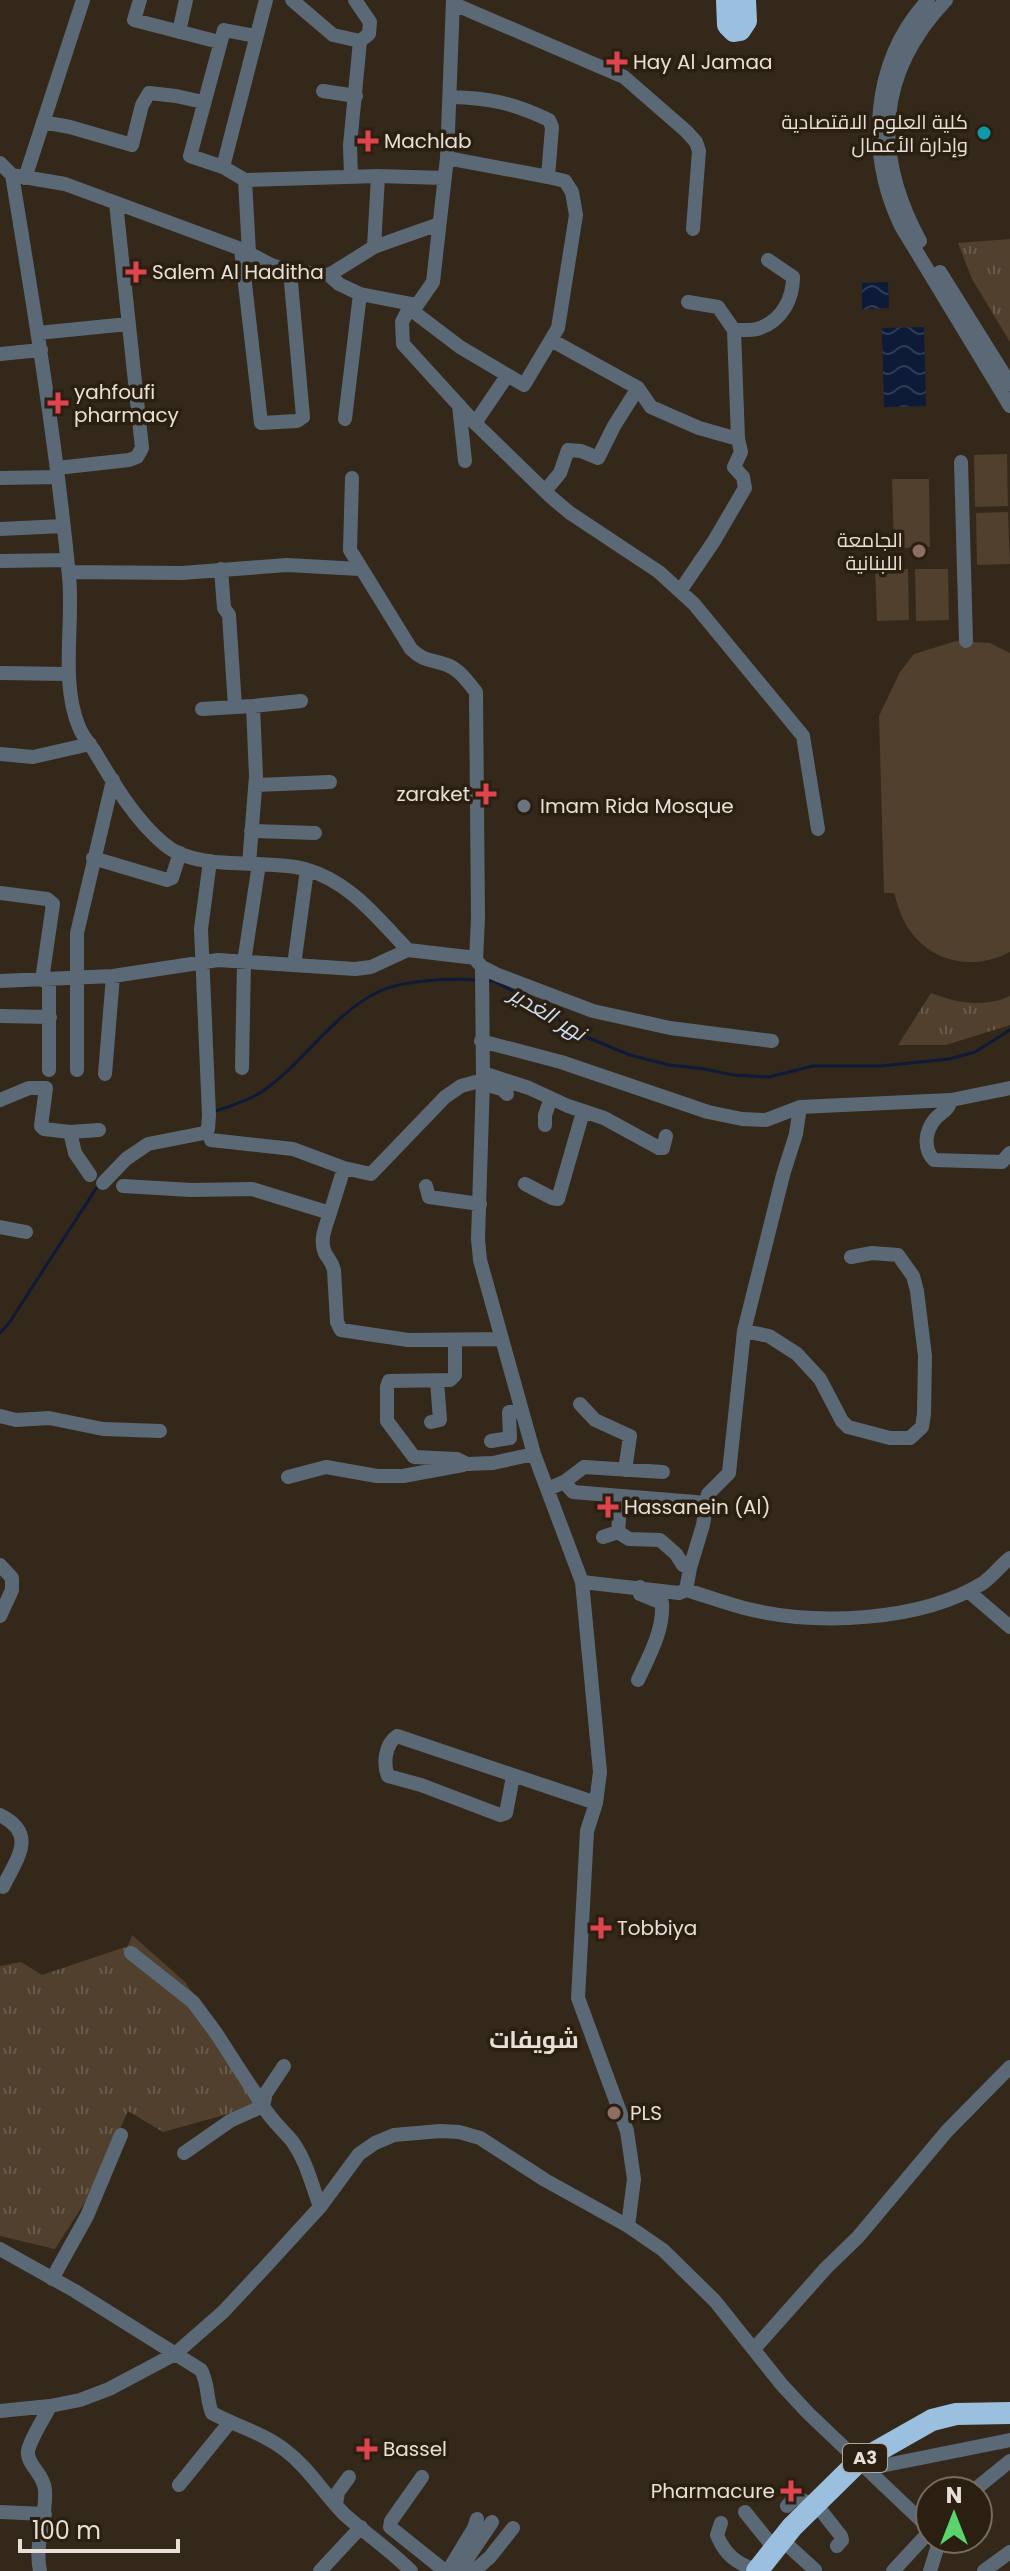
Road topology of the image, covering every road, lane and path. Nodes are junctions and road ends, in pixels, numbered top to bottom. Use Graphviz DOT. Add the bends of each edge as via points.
graph roads {
  1 [pos="83,0"];
  2 [pos="140,0"];
  3 [pos="186,0"];
  4 [pos="266,0"];
  5 [pos="292,0"];
  6 [pos="355,0"];
  7 [pos="727,0"];
  8 [pos="745,0"];
  9 [pos="928,0"];
  10 [pos="946,0"];
  11 [pos="454,2"];
  12 [pos="179,32"];
  13 [pos="255,36"];
  14 [pos="910,36"];
  15 [pos="360,41"];
  16 [pos="219,42"];
  17 [pos="323,91"];
  18 [pos="356,96"];
  19 [pos="451,97"];
  20 [pos="203,102"];
  21 [pos="43,122"];
  22 [pos="447,158"];
  23 [pos="0,163"];
  24 [pos="223,167"];
  25 [pos="19,176"];
  26 [pos="378,176"];
  27 [pos="351,177"];
  28 [pos="548,177"];
  29 [pos="444,178"];
  30 [pos="245,180"];
  31 [pos="116,203"];
  32 [pos="439,224"];
  33 [pos="693,229"];
  34 [pos="374,247"];
  35 [pos="245,251"];
  36 [pos="768,260"];
  37 [pos="929,264"];
  38 [pos="290,271"];
  39 [pos="329,275"];
  40 [pos="360,294"];
  41 [pos="688,302"];
  42 [pos="414,307"];
  43 [pos="128,324"];
  44 [pos="734,330"];
  45 [pos="38,333"];
  46 [pos="551,340"];
  47 [pos="41,350"];
  48 [pos="0,354"];
  49 [pos="507,376"];
  50 [pos="1010,384"];
  51 [pos="638,388"];
  52 [pos="459,405"];
  53 [pos="1010,406"];
  54 [pos="345,419"];
  55 [pos="475,423"];
  56 [pos="738,439"];
  57 [pos="465,461"];
  58 [pos="961,462"];
  59 [pos="57,473"];
  60 [pos="0,478"];
  61 [pos="352,478"];
  62 [pos="545,491"];
  63 [pos="63,526"];
  64 [pos="0,529"];
  65 [pos="0,561"];
  66 [pos="68,566"];
  67 [pos="221,569"];
  68 [pos="360,569"];
  69 [pos="680,591"];
  70 [pos="966,641"];
  71 [pos="0,673"];
  72 [pos="69,674"];
  73 [pos="301,701"];
  74 [pos="253,706"];
  75 [pos="235,707"];
  76 [pos="202,709"];
  77 [pos="90,744"];
  78 [pos="0,754"];
  79 [pos="113,780"];
  80 [pos="330,782"];
  81 [pos="256,785"];
  82 [pos="818,829"];
  83 [pos="251,831"];
  84 [pos="315,833"];
  85 [pos="180,853"];
  86 [pos="93,858"];
  87 [pos="210,861"];
  88 [pos="254,864"];
  89 [pos="307,870"];
  90 [pos="0,893"];
  91 [pos="408,950"];
  92 [pos="202,962"];
  93 [pos="244,962"];
  94 [pos="294,965"];
  95 [pos="480,970"];
  96 [pos="113,976"];
  97 [pos="75,978"];
  98 [pos="46,980"];
  99 [pos="0,981"];
  100 [pos="0,1016"];
  101 [pos="50,1017"];
  102 [pos="481,1041"];
  103 [pos="772,1041"];
  104 [pos="242,1068"];
  105 [pos="49,1070"];
  106 [pos="77,1070"];
  107 [pos="105,1074"];
  108 [pos="483,1079"];
  109 [pos="1010,1088"];
  110 [pos="507,1094"];
  111 [pos="551,1098"];
  112 [pos="0,1100"];
  113 [pos="951,1100"];
  114 [pos="800,1107"];
  115 [pos="583,1112"];
  116 [pos="545,1125"];
  117 [pos="99,1130"];
  118 [pos="70,1132"];
  119 [pos="666,1136"];
  120 [pos="211,1140"];
  121 [pos="1010,1153"];
  122 [pos="344,1168"];
  123 [pos="90,1175"];
  124 [pos="103,1183"];
  125 [pos="525,1184"];
  126 [pos="123,1186"];
  127 [pos="426,1186"];
  128 [pos="480,1204"];
  129 [pos="330,1213"];
  130 [pos="0,1227"];
  131 [pos="26,1232"];
  132 [pos="851,1257"];
  133 [pos="744,1331"];
  134 [pos="502,1339"];
  135 [pos="455,1341"];
  136 [pos="437,1381"];
  137 [pos="580,1404"];
  138 [pos="522,1411"];
  139 [pos="0,1416"];
  140 [pos="431,1422"];
  141 [pos="160,1431"];
  142 [pos="491,1441"];
  143 [pos="534,1454"];
  144 [pos="467,1464"];
  145 [pos="625,1470"];
  146 [pos="663,1472"];
  147 [pos="288,1477"];
  148 [pos="564,1482"];
  149 [pos="548,1489"];
  150 [pos="621,1496"];
  151 [pos="707,1503"];
  152 [pos="1010,1558"];
  153 [pos="0,1565"];
  154 [pos="690,1568"];
  155 [pos="582,1582"];
  156 [pos="640,1587"];
  157 [pos="686,1590"];
  158 [pos="968,1591"];
  159 [pos="0,1616"];
  160 [pos="1010,1627"];
  161 [pos="638,1680"];
  162 [pos="513,1777"];
  163 [pos="596,1803"];
  164 [pos="0,1815"];
  165 [pos="3,1887"];
  166 [pos="131,1953"];
  167 [pos="284,2066"];
  168 [pos="1010,2067"];
  169 [pos="263,2106"];
  170 [pos="121,2135"];
  171 [pos="184,2153"];
  172 [pos="320,2207"];
  173 [pos="628,2226"];
  174 [pos="0,2249"];
  175 [pos="52,2279"];
  176 [pos="754,2349"];
  177 [pos="175,2354"];
  178 [pos="50,2406"];
  179 [pos="0,2411"];
  180 [pos="1010,2413"];
  181 [pos="230,2422"];
  182 [pos="1010,2440"];
  183 [pos="1010,2461"];
  184 [pos="858,2462"];
  185 [pos="993,2475"];
  186 [pos="349,2477"];
  187 [pos="422,2477"];
  188 [pos="179,2485"];
  189 [pos="336,2504"];
  190 [pos="814,2504"];
  191 [pos="787,2506"];
  192 [pos="0,2512"];
  193 [pos="745,2512"];
  194 [pos="45,2514"];
  195 [pos="914,2515"];
  196 [pos="477,2519"];
  197 [pos="492,2522"];
  198 [pos="721,2523"];
  199 [pos="361,2527"];
  200 [pos="513,2528"];
  201 [pos="778,2544"];
  202 [pos="837,2546"];
  203 [pos="914,2548"];
  204 [pos="1010,2552"];
  205 [pos="815,2570"];
  206 [pos="40,2571"];
  207 [pos="320,2571"];
  208 [pos="411,2571"];
  209 [pos="446,2571"];
  210 [pos="459,2571"];
  211 [pos="474,2571"];
  212 [pos="757,2571"];
  213 [pos="893,2571"];
  214 [pos="984,2571"];
  1 -- 21 [label="street"];
  2 -- 12 [label="street" via="134,20"];
  3 -- 12 [label="street"];
  4 -- 13 [label="street"];
  5 -- 15 [label="street" via="333,35"];
  6 -- 15 [label="street" via="370,22 369,34"];
  7 -- 8 [label="highway" via="728,25 734,31 745,24"];
  9 -- 14 [label="street"];
  10 -- 14 [label="street"];
  11 -- 19 [label="street"];
  11 -- 33 [label="street" via="624,77 686,131 699,151"];
  12 -- 16 [label="street"];
  13 -- 16 [label="street" via="224,30"];
  13 -- 24 [label="street"];
  14 -- 37 [label="street" via="886,74 878,133 893,208"];
  15 -- 18 [label="street"];
  16 -- 20 [label="street"];
  17 -- 18 [label="street"];
  18 -- 27 [label="street"];
  19 -- 22 [label="street"];
  19 -- 28 [label="street" via="518,105 549,120"];
  20 -- 21 [label="street" via="149,93 132,145"];
  20 -- 24 [label="street" via="190,156"];
  21 -- 25 [label="street"];
  22 -- 28 [label="street"];
  22 -- 29 [label="street"];
  23 -- 25 [label="street"];
  24 -- 30 [label="street"];
  25 -- 31 [label="street" via="65,184"];
  25 -- 45 [label="street"];
  26 -- 27 [label="street"];
  26 -- 29 [label="street"];
  26 -- 34 [label="street"];
  27 -- 30 [label="street"];
  28 -- 46 [label="street" via="565,181 576,215 558,328"];
  29 -- 32 [label="street"];
  30 -- 35 [label="street"];
  31 -- 35 [label="street"];
  31 -- 43 [label="street"];
  32 -- 34 [label="street"];
  32 -- 42 [label="street" via="433,282"];
  34 -- 39 [label="street"];
  35 -- 38 [label="street"];
  35 -- 38 [label="street" via="261,423 303,417"];
  36 -- 44 [label="street" via="793,277 793,294 784,312 760,328"];
  37 -- 50 [label="street"];
  37 -- 53 [label="street"];
  38 -- 39 [label="street"];
  39 -- 40 [label="street"];
  40 -- 42 [label="street"];
  40 -- 54 [label="street"];
  41 -- 44 [label="street" via="718,307"];
  42 -- 49 [label="street" via="460,347"];
  42 -- 52 [label="street" via="402,322 403,344"];
  43 -- 45 [label="street"];
  43 -- 59 [label="street" via="142,448 129,460"];
  44 -- 56 [label="street"];
  45 -- 47 [label="street"];
  46 -- 49 [label="street" via="524,385"];
  46 -- 51 [label="street"];
  47 -- 48 [label="street"];
  47 -- 59 [label="street"];
  49 -- 55 [label="street"];
  51 -- 56 [label="street" via="651,407"];
  51 -- 62 [label="street" via="598,458 568,450 560,473"];
  52 -- 55 [label="street"];
  52 -- 57 [label="street"];
  55 -- 62 [label="street"];
  56 -- 69 [label="street" via="741,452 734,467 745,488"];
  58 -- 70 [label="street"];
  59 -- 60 [label="street"];
  59 -- 63 [label="street"];
  61 -- 68 [label="street" via="350,550"];
  62 -- 69 [label="street"];
  63 -- 64 [label="street"];
  63 -- 66 [label="street"];
  65 -- 66 [label="street"];
  66 -- 67 [label="street" via="182,573"];
  66 -- 72 [label="street"];
  67 -- 68 [label="street"];
  67 -- 75 [label="street"];
  68 -- 95 [label="street" via="411,649 420,658 450,665 476,692"];
  69 -- 82 [label="street" via="803,736"];
  71 -- 72 [label="street"];
  72 -- 77 [label="street" via="79,727"];
  73 -- 74 [label="street"];
  74 -- 75 [label="street"];
  74 -- 81 [label="street"];
  75 -- 76 [label="street"];
  77 -- 78 [label="street" via="33,757"];
  77 -- 79 [label="street"];
  79 -- 85 [label="street" via="164,844"];
  79 -- 86 [label="street"];
  80 -- 81 [label="street"];
  81 -- 83 [label="street"];
  83 -- 84 [label="street"];
  83 -- 88 [label="street"];
  85 -- 86 [label="street" via="167,880"];
  85 -- 87 [label="street"];
  86 -- 97 [label="street" via="77,933"];
  87 -- 88 [label="street"];
  87 -- 92 [label="street"];
  88 -- 89 [label="street"];
  88 -- 93 [label="street"];
  89 -- 91 [label="street" via="340,884 365,903"];
  89 -- 94 [label="street"];
  90 -- 98 [label="street" via="53,904"];
  91 -- 94 [label="street" via="371,967"];
  91 -- 95 [label="street"];
  92 -- 93 [label="street"];
  92 -- 96 [label="street"];
  92 -- 124 [label="street" via="208,1129 148,1144"];
  93 -- 94 [label="street"];
  93 -- 104 [label="street"];
  95 -- 102 [label="street"];
  95 -- 103 [label="street" via="593,1011 670,1028"];
  96 -- 97 [label="street"];
  96 -- 107 [label="street"];
  97 -- 98 [label="street"];
  97 -- 106 [label="street"];
  98 -- 99 [label="street"];
  98 -- 101 [label="street"];
  100 -- 101 [label="street"];
  101 -- 105 [label="street"];
  102 -- 108 [label="street"];
  102 -- 114 [label="street" via="708,1112 766,1120"];
  108 -- 110 [label="street"];
  108 -- 111 [label="street"];
  108 -- 122 [label="street" via="445,1097 371,1174"];
  108 -- 128 [label="street"];
  109 -- 113 [label="street"];
  111 -- 115 [label="street"];
  111 -- 116 [label="street"];
  112 -- 118 [label="street" via="44,1086 41,1126"];
  113 -- 114 [label="street"];
  113 -- 121 [label="street" via="948,1110 934,1120 925,1146 934,1160 1002,1162"];
  114 -- 133 [label="street"];
  115 -- 119 [label="street" via="659,1148"];
  115 -- 125 [label="street" via="558,1199"];
  117 -- 118 [label="street"];
  118 -- 123 [label="street" via="75,1153"];
  120 -- 122 [label="street" via="293,1149"];
  122 -- 129 [label="street"];
  126 -- 129 [label="street" via="252,1189"];
  127 -- 128 [label="street" via="429,1197"];
  128 -- 134 [label="street" via="480,1260"];
  129 -- 135 [label="street" via="322,1239 334,1270 341,1330"];
  130 -- 131 [label="street"];
  132 -- 133 [label="street" via="898,1255 913,1276 926,1386 922,1427 916,1434 890,1438 848,1427 820,1379 797,1354 769,1336"];
  133 -- 151 [label="street" via="729,1473 708,1494"];
  134 -- 135 [label="street"];
  134 -- 138 [label="street"];
  135 -- 136 [label="street" via="455,1375"];
  136 -- 140 [label="street" via="440,1420"];
  136 -- 144 [label="street" via="389,1381 387,1421 414,1457"];
  137 -- 145 [label="street" via="595,1420 630,1436"];
  138 -- 142 [label="street" via="509,1412 510,1438"];
  138 -- 143 [label="street"];
  139 -- 141 [label="street"];
  143 -- 144 [label="street"];
  143 -- 149 [label="street"];
  144 -- 147 [label="street" via="403,1476 326,1467"];
  145 -- 146 [label="street"];
  145 -- 148 [label="street" via="584,1467"];
  148 -- 149 [label="street"];
  148 -- 150 [label="street" via="573,1492"];
  149 -- 155 [label="street"];
  150 -- 151 [label="street"];
  150 -- 154 [label="street" via="610,1535 660,1540"];
  151 -- 154 [label="street"];
  152 -- 158 [label="street"];
  153 -- 159 [label="street" via="12,1578 12,1590"];
  154 -- 157 [label="street"];
  155 -- 156 [label="street"];
  155 -- 163 [label="street" via="600,1772"];
  156 -- 157 [label="street"];
  156 -- 161 [label="street" via="640,1594 662,1603 662,1611"];
  157 -- 158 [label="street" via="788,1616 861,1617 915,1610"];
  158 -- 160 [label="street"];
  162 -- 162 [label="street" via="506,1813 500,1815 388,1776 385,1762 397,1736"];
  162 -- 163 [label="street"];
  163 -- 173 [label="street" via="587,1831 578,1998 627,2131 634,2179"];
  164 -- 165 [label="street" via="15,1823 22,1839"];
  166 -- 169 [label="street" via="193,2002"];
  167 -- 169 [label="street"];
  168 -- 176 [label="street"];
  169 -- 171 [label="street"];
  169 -- 172 [label="street" via="303,2161"];
  170 -- 175 [label="street" via="87,2216"];
  172 -- 173 [label="street" via="359,2154 375,2143 394,2135 459,2132 480,2138"];
  172 -- 177 [label="street" via="223,2312"];
  173 -- 176 [label="street" via="663,2250"];
  174 -- 175 [label="street"];
  175 -- 177 [label="street"];
  176 -- 184 [label="street"];
  177 -- 178 [label="street" via="109,2389"];
  177 -- 181 [label="street" via="201,2370 212,2413"];
  178 -- 179 [label="street"];
  178 -- 194 [label="street" via="28,2450 44,2480"];
  180 -- 184 [label="highway, A3" via="932,2420"];
  181 -- 188 [label="street"];
  181 -- 189 [label="street" via="285,2450"];
  182 -- 184 [label="street" via="876,2467"];
  183 -- 185 [label="street"];
  184 -- 190 [label="highway, A3"];
  184 -- 195 [label="street"];
  186 -- 189 [label="street"];
  187 -- 209 [label="street" via="390,2527"];
  189 -- 199 [label="street"];
  190 -- 191 [label="street" via="796,2497"];
  190 -- 201 [label="highway, A3"];
  190 -- 202 [label="street" via="841,2536"];
  192 -- 194 [label="street"];
  193 -- 201 [label="street"];
  194 -- 206 [label="street" via="38,2542"];
  196 -- 209 [label="street"];
  197 -- 210 [label="street"];
  198 -- 212 [label="street" via="717,2535 728,2554"];
  199 -- 207 [label="street"];
  199 -- 208 [label="street"];
  200 -- 211 [label="street"];
  201 -- 205 [label="street"];
  201 -- 212 [label="highway, A3"];
  203 -- 213 [label="street"];
  204 -- 214 [label="street"];
}
